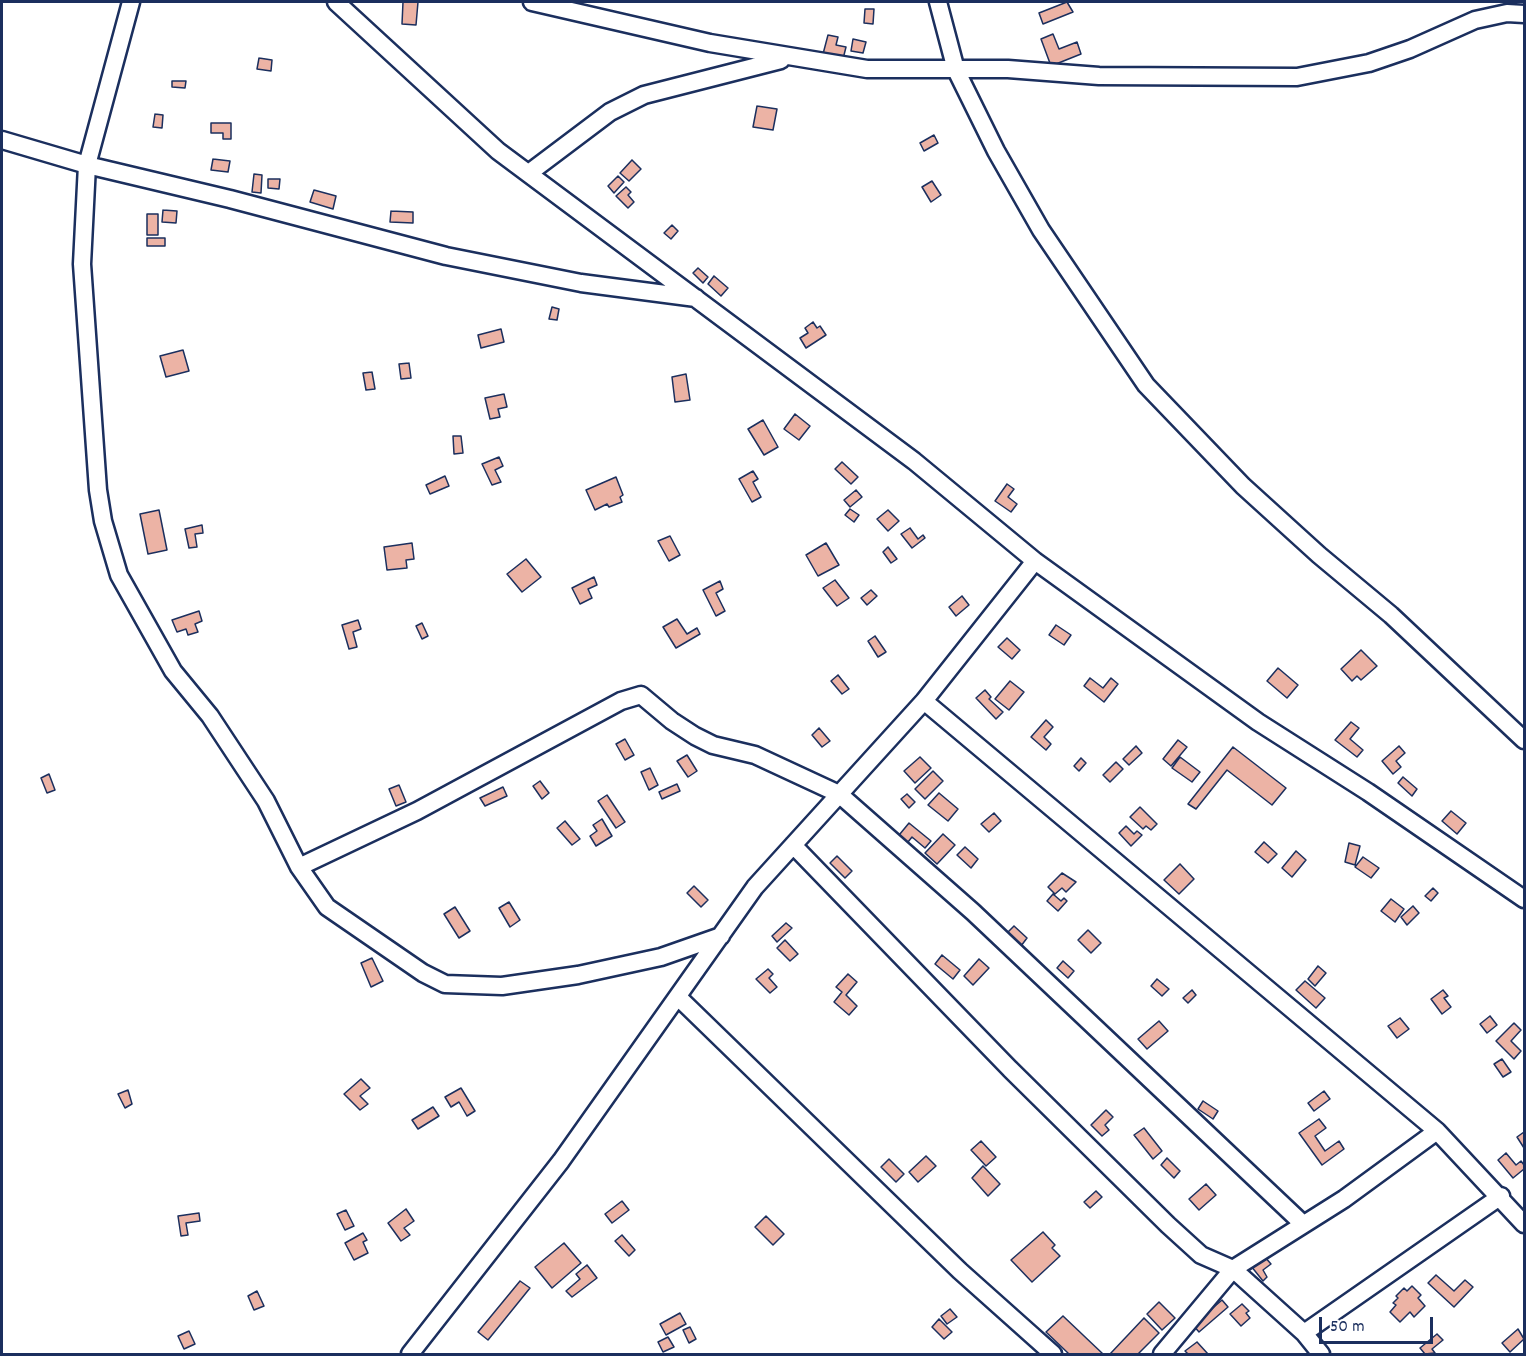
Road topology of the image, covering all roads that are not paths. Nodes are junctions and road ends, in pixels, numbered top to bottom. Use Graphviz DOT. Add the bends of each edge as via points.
graph roads {
  1 [pos="131,2"];
  2 [pos="336,2"];
  3 [pos="532,2"];
  4 [pos="938,2"];
  5 [pos="1524,14"];
  6 [pos="790,58"];
  7 [pos="956,70"];
  8 [pos="2,140"];
  9 [pos="87,165"];
  10 [pos="529,173"];
  11 [pos="697,298"];
  12 [pos="1035,561"];
  13 [pos="924,701"];
  14 [pos="1524,740"];
  15 [pos="839,794"];
  16 [pos="793,845"];
  17 [pos="299,867"];
  18 [pos="1524,899"];
  19 [pos="721,936"];
  20 [pos="678,998"];
  21 [pos="1437,1131"];
  22 [pos="1501,1196"];
  23 [pos="1303,1224"];
  24 [pos="1524,1224"];
  25 [pos="1233,1269"];
  26 [pos="1304,1333"];
  27 [pos="420,1350"];
  28 [pos="1053,1354"];
  29 [pos="1162,1354"];
  30 [pos="1321,1354"];
  1 -- 9 [label="street"];
  2 -- 10 [label="street" via="498,151"];
  3 -- 6 [label="street"];
  4 -- 7 [label="street"];
  5 -- 7 [label="street" via="1507,13 1475,20 1369,63 1297,77 1099,76 1037,70"];
  6 -- 7 [label="street" via="867,69"];
  6 -- 10 [label="street" via="644,95 610,112"];
  7 -- 14 [label="street" via="1041,230 1146,385 1243,486 1391,615"];
  8 -- 9 [label="street"];
  9 -- 11 [label="street" via="457,259 581,283"];
  9 -- 17 [label="street" via="82,264 98,490 110,551 160,651 183,687 210,716 266,801"];
  10 -- 11 [label="street"];
  11 -- 12 [label="street" via="914,461"];
  12 -- 13 [label="street"];
  12 -- 18 [label="street" via="1258,722"];
  13 -- 15 [label="street"];
  13 -- 21 [label="street"];
  15 -- 16 [label="street"];
  15 -- 17 [label="street" via="755,755 713,745 672,722 641,695 634,695 417,811"];
  15 -- 23 [label="street" via="981,920"];
  16 -- 19 [label="street" via="755,887"];
  16 -- 25 [label="street" via="1168,1225 1201,1256"];
  17 -- 19 [label="street" via="327,907 445,984 502,987 578,975 661,957"];
  19 -- 20 [label="street"];
  20 -- 27 [label="street"];
  20 -- 28 [label="street" via="960,1271"];
  21 -- 22 [label="street"];
  21 -- 23 [label="street"];
  22 -- 24 [label="street"];
  22 -- 26 [label="street"];
  23 -- 25 [label="street"];
  25 -- 26 [label="street"];
  25 -- 29 [label="street"];
  26 -- 30 [label="street"];
}
